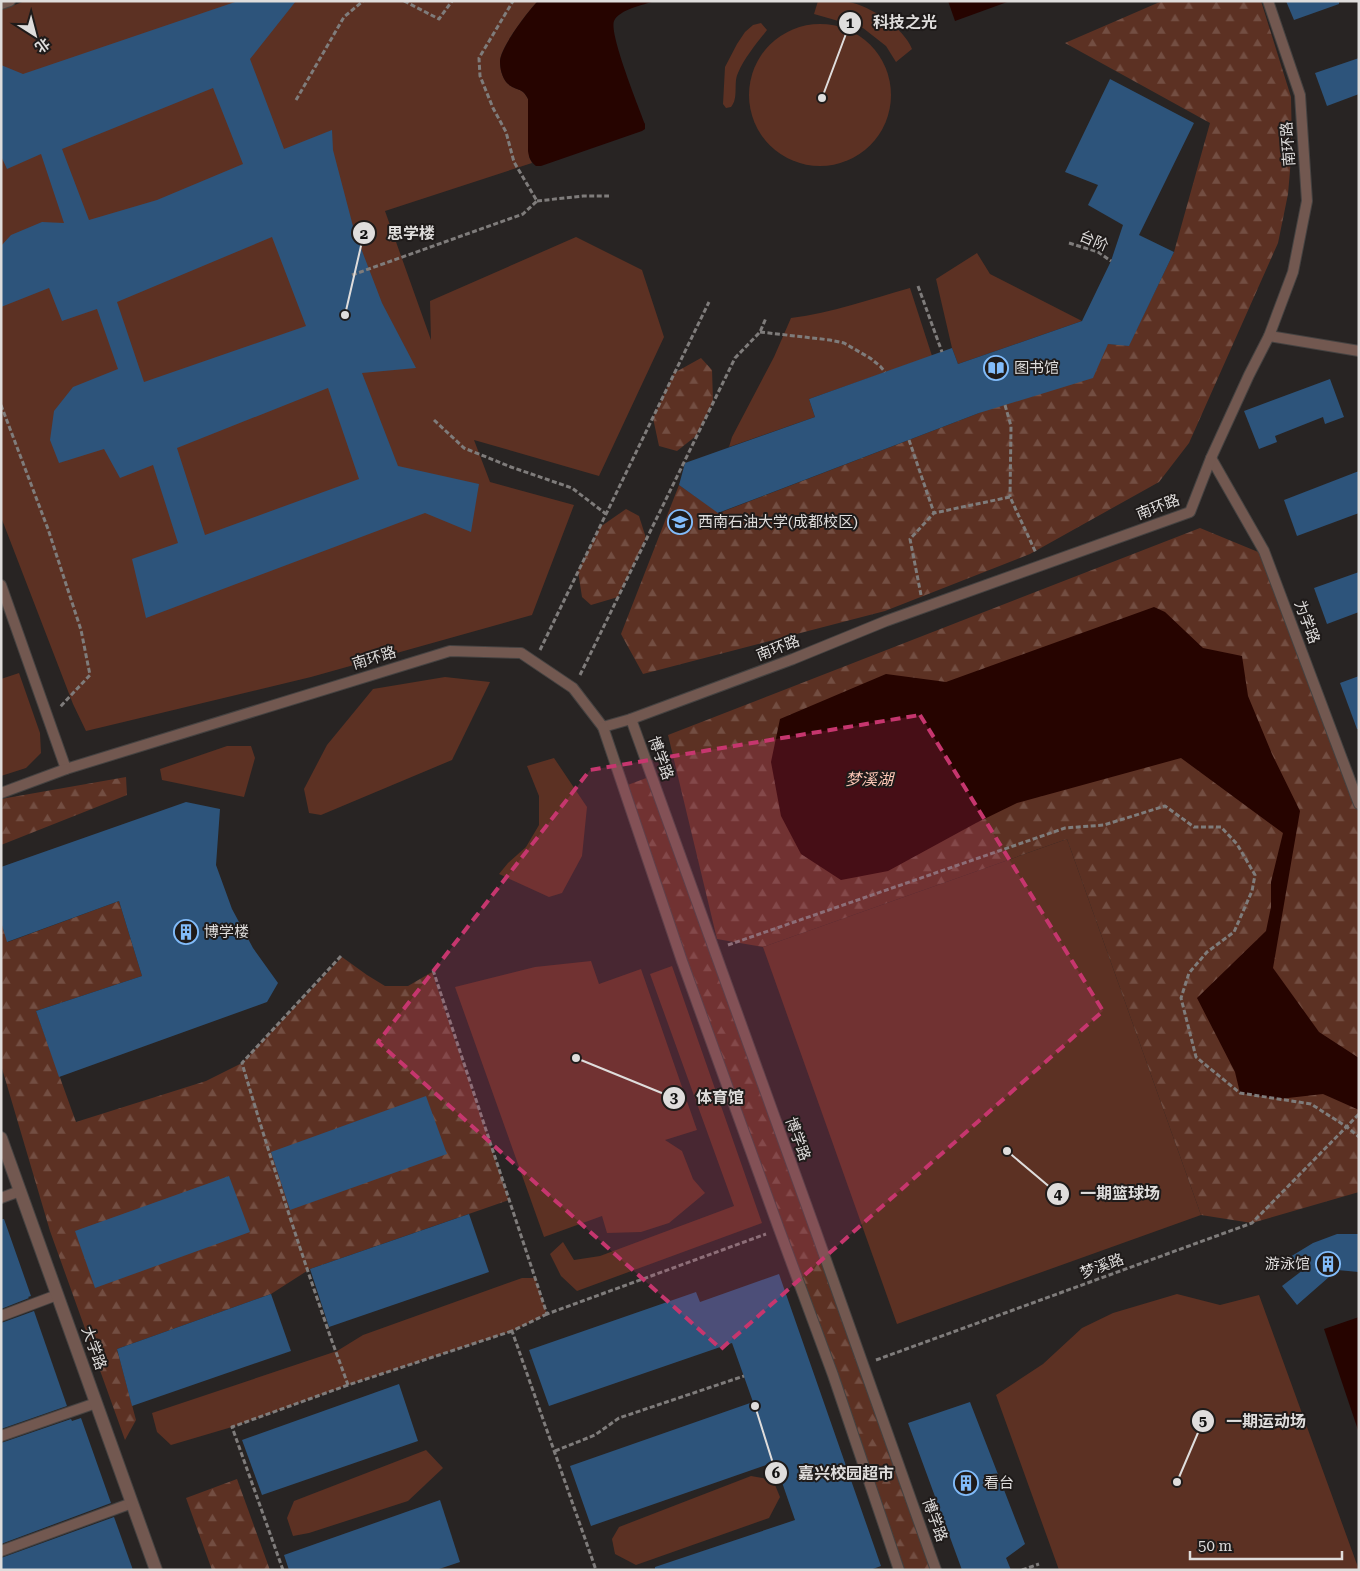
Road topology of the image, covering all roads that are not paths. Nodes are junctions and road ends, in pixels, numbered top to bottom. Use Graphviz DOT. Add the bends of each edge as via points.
graph roads {
  1 [pos="10,1"];
  2 [pos="1268,1"];
  3 [pos="1,4"];
  4 [pos="1269,336"];
  5 [pos="1359,351"];
  6 [pos="1210,458"];
  7 [pos="1,585"];
  8 [pos="631,719"];
  9 [pos="603,727"];
  10 [pos="66,769"];
  11 [pos="1,793"];
  12 [pos="1359,804"];
  13 [pos="1,1138"];
  14 [pos="20,1192"];
  15 [pos="1,1198"];
  16 [pos="57,1295"];
  17 [pos="1,1316"];
  18 [pos="96,1403"];
  19 [pos="1,1436"];
  20 [pos="132,1503"];
  21 [pos="1,1551"];
  22 [pos="156,1570"];
  23 [pos="899,1570"];
  24 [pos="936,1570"];
  1 -- 3 [label="lane"];
  2 -- 4 [label="lane, 南环路" via="1300,95 1307,201 1293,272"];
  4 -- 5 [label="lane"];
  4 -- 6 [label="lane, 南环路"];
  6 -- 8 [label="lane, 南环路" via="1190,512 886,621"];
  6 -- 12 [label="lane, 为学路" via="1264,551"];
  7 -- 10 [label="lane"];
  8 -- 9 [label="lane, 南环路"];
  8 -- 24 [label="lane, 博学路"];
  9 -- 10 [label="lane, 南环路" via="573,688 521,653 450,651"];
  9 -- 23 [label="lane" via="682,961 833,1375"];
  10 -- 11 [label="lane, 南环路"];
  13 -- 14 [label="street, 大学路"];
  14 -- 15 [label="lane"];
  14 -- 16 [label="street, 大学路"];
  16 -- 17 [label="lane"];
  16 -- 18 [label="street, 大学路"];
  18 -- 19 [label="lane"];
  18 -- 20 [label="street, 大学路"];
  20 -- 21 [label="lane"];
  20 -- 22 [label="street, 大学路"];
}
